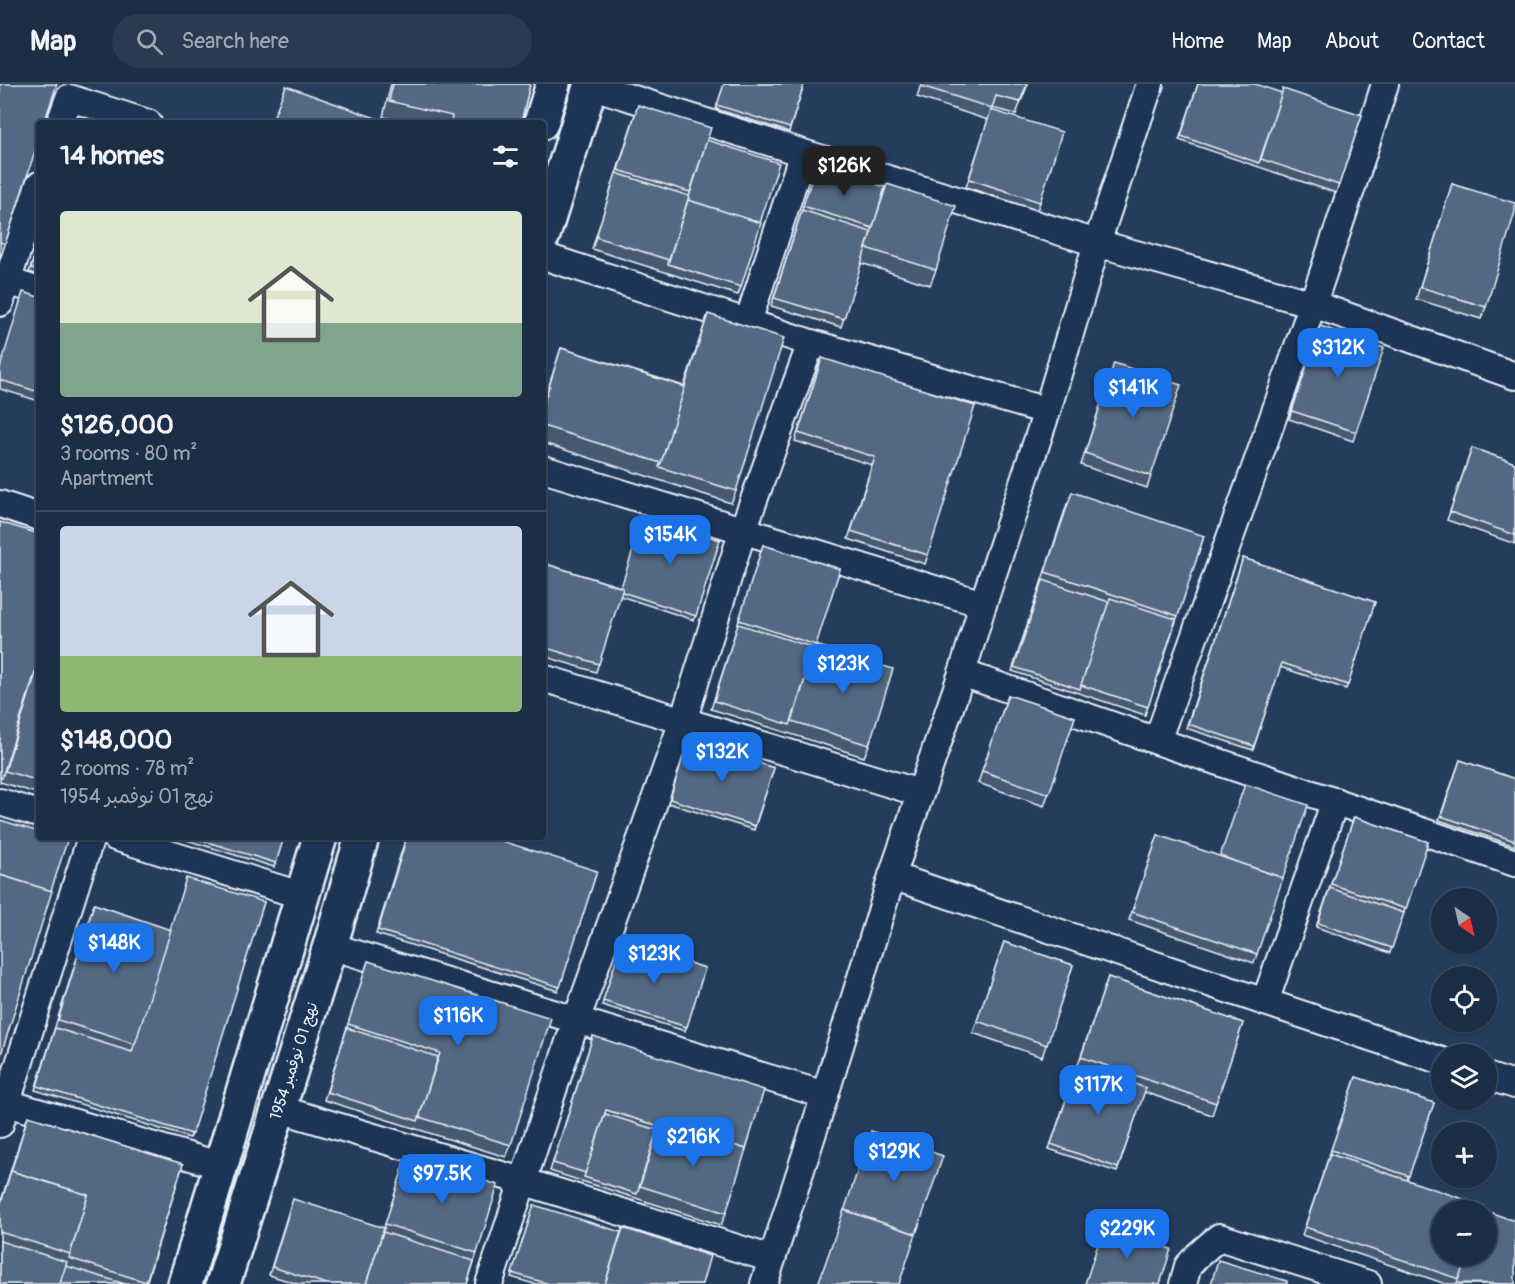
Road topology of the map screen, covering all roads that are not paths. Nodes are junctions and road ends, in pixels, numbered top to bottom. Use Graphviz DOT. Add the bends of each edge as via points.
graph roads {
  1 [pos="553,84"];
  2 [pos="1150,84"];
  3 [pos="1385,84"];
  4 [pos="590,85"];
  5 [pos="61,120"];
  6 [pos="139,120"];
  7 [pos="543,120"];
  8 [pos="803,153"];
  9 [pos="36,194"];
  10 [pos="546,225"];
  11 [pos="1097,243"];
  12 [pos="546,257"];
  13 [pos="36,291"];
  14 [pos="3,292"];
  15 [pos="1313,304"];
  16 [pos="748,322"];
  17 [pos="811,343"];
  18 [pos="1515,376"];
  19 [pos="1047,411"];
  20 [pos="546,470"];
  21 [pos="0,504"];
  22 [pos="36,516"];
  23 [pos="743,530"];
  24 [pos="983,604"];
  25 [pos="962,674"];
  26 [pos="546,679"];
  27 [pos="683,721"];
  28 [pos="1157,741"];
  29 [pos="920,793"];
  30 [pos="1335,801"];
  31 [pos="0,802"];
  32 [pos="36,813"];
  33 [pos="90,840"];
  34 [pos="125,840"];
  35 [pos="319,840"];
  36 [pos="361,840"];
  37 [pos="1515,862"];
  38 [pos="892,876"];
  39 [pos="303,896"];
  40 [pos="330,946"];
  41 [pos="1265,1002"];
  42 [pos="576,1021"];
  43 [pos="1431,1057"];
  44 [pos="1497,1079"];
  45 [pos="1515,1085"];
  46 [pos="825,1095"];
  47 [pos="2,1109"];
  48 [pos="279,1109"];
  49 [pos="222,1166"];
  50 [pos="522,1181"];
  51 [pos="772,1259"];
  52 [pos="226,1283"];
  53 [pos="185,1284"];
  54 [pos="489,1284"];
  55 [pos="764,1284"];
  56 [pos="1183,1284"];
  57 [pos="1368,1284"];
  1 -- 7 [label="main road"];
  2 -- 11 [label="street"];
  3 -- 15 [label="street"];
  4 -- 8 [label="street"];
  4 -- 10 [label="main road"];
  5 -- 6 [label="street" via="69,98"];
  8 -- 11 [label="street"];
  8 -- 16 [label="street"];
  9 -- 14 [label="street"];
  11 -- 15 [label="street"];
  11 -- 19 [label="street"];
  12 -- 16 [label="street"];
  13 -- 14 [label="street"];
  15 -- 18 [label="street"];
  15 -- 28 [label="street"];
  16 -- 17 [label="street"];
  17 -- 19 [label="street"];
  17 -- 23 [label="street"];
  19 -- 24 [label="street"];
  20 -- 23 [label="street"];
  21 -- 22 [label="street"];
  23 -- 24 [label="street"];
  23 -- 27 [label="street"];
  24 -- 25 [label="street"];
  25 -- 28 [label="street"];
  25 -- 29 [label="street"];
  26 -- 27 [label="street"];
  27 -- 29 [label="street"];
  27 -- 42 [label="street"];
  28 -- 30 [label="street"];
  29 -- 38 [label="street"];
  30 -- 37 [label="street"];
  30 -- 41 [label="street"];
  31 -- 32 [label="street"];
  33 -- 47 [label="street"];
  34 -- 39 [label="street"];
  35 -- 39 [label="main road"];
  36 -- 40 [label="main road, نهج 01 نوفمبر 1954"];
  38 -- 41 [label="street"];
  38 -- 46 [label="street"];
  39 -- 49 [label="main road"];
  40 -- 42 [label="street"];
  40 -- 48 [label="main road, نهج 01 نوفمبر 1954"];
  41 -- 43 [label="street"];
  42 -- 46 [label="street"];
  42 -- 50 [label="street"];
  44 -- 45 [label="street"];
  46 -- 51 [label="street"];
  47 -- 49 [label="street"];
  48 -- 50 [label="street"];
  48 -- 52 [label="main road, نهج 01 نوفمبر 1954"];
  49 -- 53 [label="main road"];
  50 -- 51 [label="street"];
  50 -- 54 [label="street"];
  51 -- 55 [label="street"];
  56 -- 57 [label="street" via="1188,1266 1219,1237"];
}
